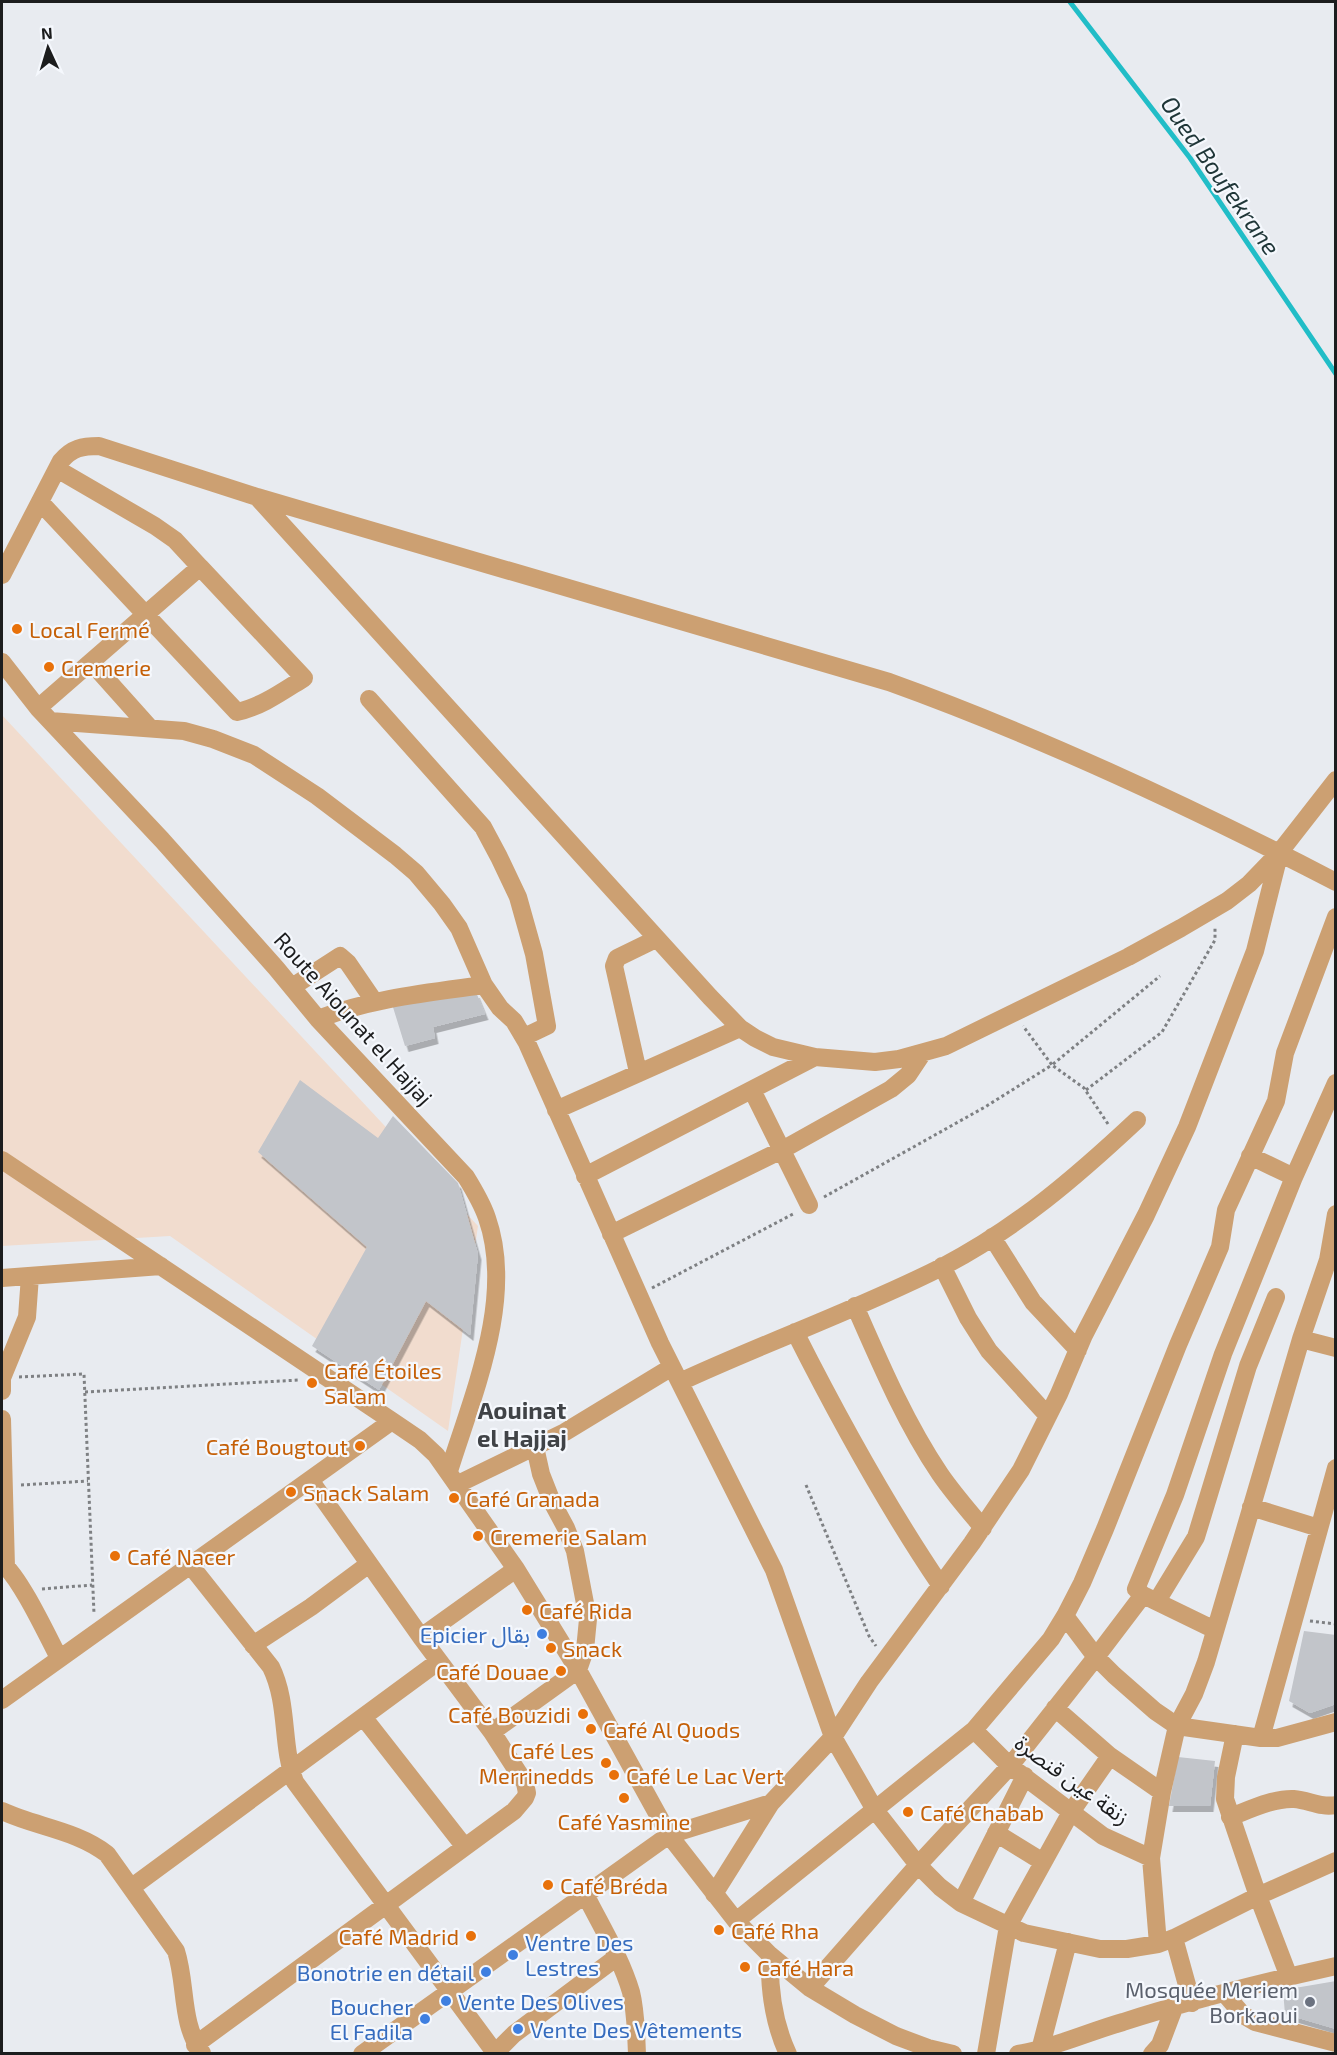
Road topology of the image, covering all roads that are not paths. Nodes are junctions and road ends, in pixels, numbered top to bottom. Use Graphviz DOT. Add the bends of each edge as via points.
graph roads {
  1 [pos="57,469"];
  2 [pos="257,496"];
  3 [pos="41,503"];
  4 [pos="200,567"];
  5 [pos="2,575"];
  6 [pos="145,615"];
  7 [pos="2,662"];
  8 [pos="91,662"];
  9 [pos="369,699"];
  10 [pos="44,715"];
  11 [pos="150,728"];
  12 [pos="1335,780"];
  13 [pos="1279,853"];
  14 [pos="1335,882"];
  15 [pos="1335,917"];
  16 [pos="656,939"];
  17 [pos="484,985"];
  18 [pos="292,987"];
  19 [pos="374,1001"];
  20 [pos="318,1018"];
  21 [pos="740,1028"];
  22 [pos="524,1037"];
  23 [pos="922,1054"];
  24 [pos="815,1057"];
  25 [pos="638,1072"];
  26 [pos="1335,1083"];
  27 [pos="752,1090"];
  28 [pos="556,1110"];
  29 [pos="1137,1120"];
  30 [pos="782,1150"];
  31 [pos="1250,1156"];
  32 [pos="2,1160"];
  33 [pos="585,1176"];
  34 [pos="1294,1177"];
  35 [pos="809,1205"];
  36 [pos="1335,1214"];
  37 [pos="611,1234"];
  38 [pos="992,1237"];
  39 [pos="1332,1261"];
  40 [pos="161,1266"];
  41 [pos="942,1266"];
  42 [pos="30,1276"];
  43 [pos="2,1278"];
  44 [pos="1276,1297"];
  45 [pos="855,1306"];
  46 [pos="795,1332"];
  47 [pos="1301,1339"];
  48 [pos="1335,1348"];
  49 [pos="1078,1350"];
  50 [pos="676,1374"];
  51 [pos="2,1378"];
  52 [pos="2,1391"];
  53 [pos="1048,1416"];
  54 [pos="2,1419"];
  55 [pos="392,1421"];
  56 [pos="535,1446"];
  57 [pos="1335,1468"];
  58 [pos="454,1477"];
  59 [pos="310,1480"];
  60 [pos="1251,1507"];
  61 [pos="983,1528"];
  62 [pos="1319,1528"];
  63 [pos="369,1564"];
  64 [pos="4,1565"];
  65 [pos="191,1566"];
  66 [pos="516,1569"];
  67 [pos="941,1586"];
  68 [pos="1150,1598"];
  69 [pos="1065,1616"];
  70 [pos="1215,1630"];
  71 [pos="421,1637"];
  72 [pos="253,1645"];
  73 [pos="1096,1657"];
  74 [pos="59,1658"];
  75 [pos="439,1661"];
  76 [pos="578,1670"];
  77 [pos="2,1700"];
  78 [pos="1055,1708"];
  79 [pos="364,1718"];
  80 [pos="1335,1722"];
  81 [pos="1177,1726"];
  82 [pos="974,1730"];
  83 [pos="492,1732"];
  84 [pos="1235,1734"];
  85 [pos="833,1737"];
  86 [pos="1261,1738"];
  87 [pos="1110,1756"];
  88 [pos="291,1771"];
  89 [pos="1017,1771"];
  90 [pos="1162,1792"];
  91 [pos="771,1803"];
  92 [pos="1335,1805"];
  93 [pos="875,1810"];
  94 [pos="2,1811"];
  95 [pos="1071,1812"];
  96 [pos="1230,1817"];
  97 [pos="996,1833"];
  98 [pos="669,1835"];
  99 [pos="464,1846"];
  100 [pos="1151,1858"];
  101 [pos="1335,1861"];
  102 [pos="1043,1862"];
  103 [pos="918,1864"];
  104 [pos="132,1887"];
  105 [pos="585,1894"];
  106 [pos="714,1894"];
  107 [pos="1258,1896"];
  108 [pos="961,1903"];
  109 [pos="386,1905"];
  110 [pos="736,1921"];
  111 [pos="1008,1926"];
  112 [pos="1166,1941"];
  113 [pos="1068,1942"];
  114 [pos="770,1955"];
  115 [pos="617,1957"];
  116 [pos="1335,1966"];
  117 [pos="1289,1977"];
  118 [pos="810,1988"];
  119 [pos="450,1989"];
  120 [pos="1225,1994"];
  121 [pos="1192,2003"];
  122 [pos="1174,2008"];
  123 [pos="1335,2043"];
  124 [pos="199,2049"];
  125 [pos="1040,2050"];
  126 [pos="495,2053"];
  127 [pos="362,2054"];
  128 [pos="637,2054"];
  129 [pos="788,2054"];
  130 [pos="953,2054"];
  131 [pos="986,2054"];
  132 [pos="1018,2054"];
  133 [pos="1152,2054"];
  1 -- 2 [label="street" via="70,451 99,446"];
  1 -- 3 [label="street"];
  1 -- 4 [label="street" via="156,526"];
  2 -- 13 [label="street" via="889,682 1040,740"];
  2 -- 16 [label="street"];
  3 -- 5 [label="street"];
  3 -- 6 [label="street"];
  4 -- 6 [label="street"];
  4 -- 6 [label="street" via="304,678 237,712"];
  6 -- 8 [label="street"];
  7 -- 10 [label="street, Route Aiounat el Hajjaj"];
  8 -- 10 [label="street"];
  8 -- 11 [label="street"];
  9 -- 22 [label="street" via="483,827 518,897 534,954 547,1026"];
  10 -- 11 [label="street"];
  10 -- 18 [label="street, Route Aiounat el Hajjaj"];
  11 -- 17 [label="street" via="184,731 254,755 386,848 416,873 442,904 459,928"];
  12 -- 13 [label="street"];
  13 -- 14 [label="street"];
  13 -- 23 [label="street" via="1250,884 1216,908 1128,957"];
  13 -- 49 [label="street" via="1255,951 1187,1127"];
  15 -- 31 [label="street" via="1285,1053 1275,1101"];
  16 -- 21 [label="street"];
  16 -- 25 [label="street" via="617,958 614,966"];
  17 -- 19 [label="street"];
  17 -- 22 [label="street"];
  18 -- 19 [label="street" via="340,956"];
  18 -- 20 [label="street, Route Aiounat el Hajjaj"];
  19 -- 20 [label="street"];
  20 -- 58 [label="street, Route Aiounat el Hajjaj" via="466,1177 487,1216 496,1270 489,1339"];
  21 -- 24 [label="street" via="773,1047"];
  21 -- 25 [label="street"];
  22 -- 28 [label="street"];
  23 -- 24 [label="street" via="875,1062"];
  23 -- 30 [label="street" via="903,1081"];
  24 -- 27 [label="street"];
  25 -- 28 [label="street"];
  26 -- 34 [label="street"];
  27 -- 30 [label="street"];
  27 -- 33 [label="street"];
  28 -- 33 [label="street"];
  29 -- 38 [label="street" via="1070,1182"];
  30 -- 35 [label="street"];
  30 -- 37 [label="street"];
  31 -- 34 [label="street"];
  31 -- 69 [label="street" via="1226,1210 1220,1247 1105,1529"];
  32 -- 40 [label="street"];
  33 -- 37 [label="street"];
  34 -- 68 [label="street" via="1136,1589"];
  36 -- 39 [label="street"];
  37 -- 50 [label="street"];
  38 -- 41 [label="street"];
  38 -- 49 [label="street" via="1033,1302"];
  39 -- 47 [label="street"];
  40 -- 42 [label="street"];
  40 -- 55 [label="street"];
  41 -- 45 [label="street"];
  41 -- 53 [label="street" via="989,1351"];
  42 -- 43 [label="street"];
  42 -- 51 [label="street" via="27,1317"];
  44 -- 68 [label="street" via="1245,1377 1196,1538"];
  45 -- 46 [label="street"];
  45 -- 61 [label="street" via="920,1441 940,1474"];
  46 -- 50 [label="street"];
  46 -- 67 [label="street" via="842,1424"];
  47 -- 48 [label="street"];
  47 -- 60 [label="street"];
  49 -- 53 [label="street"];
  50 -- 56 [label="street"];
  50 -- 85 [label="street" via="774,1570"];
  51 -- 52 [label="street"];
  53 -- 61 [label="street" via="1021,1470"];
  54 -- 64 [label="street"];
  55 -- 58 [label="street" via="420,1440"];
  55 -- 59 [label="street"];
  56 -- 58 [label="street"];
  56 -- 76 [label="street" via="548,1493 575,1551 586,1601 587,1635"];
  57 -- 62 [label="street"];
  58 -- 66 [label="street"];
  59 -- 63 [label="street"];
  59 -- 65 [label="street"];
  60 -- 62 [label="street"];
  60 -- 70 [label="street"];
  61 -- 67 [label="street"];
  62 -- 86 [label="street"];
  63 -- 71 [label="street"];
  63 -- 72 [label="street"];
  64 -- 74 [label="street"];
  65 -- 72 [label="street"];
  65 -- 74 [label="street"];
  66 -- 71 [label="street"];
  66 -- 76 [label="street"];
  67 -- 85 [label="street"];
  68 -- 70 [label="street"];
  68 -- 73 [label="street"];
  69 -- 73 [label="street"];
  69 -- 82 [label="street" via="1051,1639"];
  70 -- 81 [label="street" via="1194,1694"];
  71 -- 75 [label="street"];
  72 -- 88 [label="street" via="278,1682"];
  73 -- 78 [label="street"];
  73 -- 81 [label="street"];
  74 -- 77 [label="street"];
  75 -- 79 [label="street"];
  75 -- 83 [label="street"];
  76 -- 83 [label="street"];
  76 -- 98 [label="street"];
  78 -- 87 [label="street"];
  78 -- 89 [label="street"];
  79 -- 88 [label="street"];
  79 -- 99 [label="street"];
  80 -- 86 [label="street" via="1277,1738"];
  81 -- 84 [label="street"];
  81 -- 90 [label="street"];
  82 -- 89 [label="street, زنقة عين قنصرة"];
  82 -- 93 [label="street"];
  83 -- 99 [label="street" via="525,1783 527,1793 514,1811"];
  84 -- 86 [label="street"];
  84 -- 96 [label="street" via="1224,1799"];
  85 -- 91 [label="street"];
  85 -- 93 [label="street"];
  87 -- 90 [label="street"];
  87 -- 95 [label="street"];
  88 -- 104 [label="street"];
  88 -- 109 [label="street" via="295,1782"];
  89 -- 95 [label="street, زنقة عين قنصرة"];
  89 -- 97 [label="street"];
  89 -- 103 [label="street"];
  90 -- 100 [label="street"];
  91 -- 98 [label="street"];
  91 -- 106 [label="street"];
  92 -- 96 [label="street" via="1326,1807 1283,1799"];
  93 -- 103 [label="street"];
  93 -- 110 [label="street"];
  94 -- 104 [label="street" via="94,1845 107,1854"];
  95 -- 100 [label="street, زنقة عين قنصرة" via="1102,1836"];
  95 -- 102 [label="street"];
  96 -- 107 [label="street"];
  97 -- 102 [label="street"];
  97 -- 108 [label="street"];
  98 -- 105 [label="street"];
  98 -- 106 [label="street"];
  99 -- 109 [label="street"];
  100 -- 112 [label="street"];
  101 -- 107 [label="street"];
  102 -- 111 [label="street"];
  103 -- 108 [label="street"];
  103 -- 118 [label="street"];
  104 -- 124 [label="street" via="176,1951 187,2019"];
  105 -- 115 [label="street"];
  105 -- 119 [label="street"];
  106 -- 110 [label="street"];
  107 -- 112 [label="street"];
  107 -- 117 [label="street"];
  108 -- 111 [label="street"];
  109 -- 119 [label="street"];
  109 -- 124 [label="street"];
  110 -- 114 [label="street"];
  111 -- 113 [label="street"];
  111 -- 131 [label="street"];
  112 -- 113 [label="street" via="1127,1949 1100,1949"];
  112 -- 121 [label="street"];
  113 -- 125 [label="street"];
  114 -- 118 [label="street"];
  114 -- 129 [label="street" via="774,2014"];
  115 -- 126 [label="street" via="514,2034"];
  115 -- 128 [label="street" via="635,2012"];
  116 -- 117 [label="street"];
  117 -- 120 [label="street"];
  118 -- 130 [label="street" via="896,2036"];
  119 -- 126 [label="street"];
  119 -- 127 [label="street"];
  120 -- 121 [label="street"];
  120 -- 123 [label="street" via="1243,2015 1255,2022"];
  121 -- 122 [label="street"];
  122 -- 125 [label="street"];
  122 -- 133 [label="street" via="1160,2045"];
  125 -- 132 [label="street"];
}
